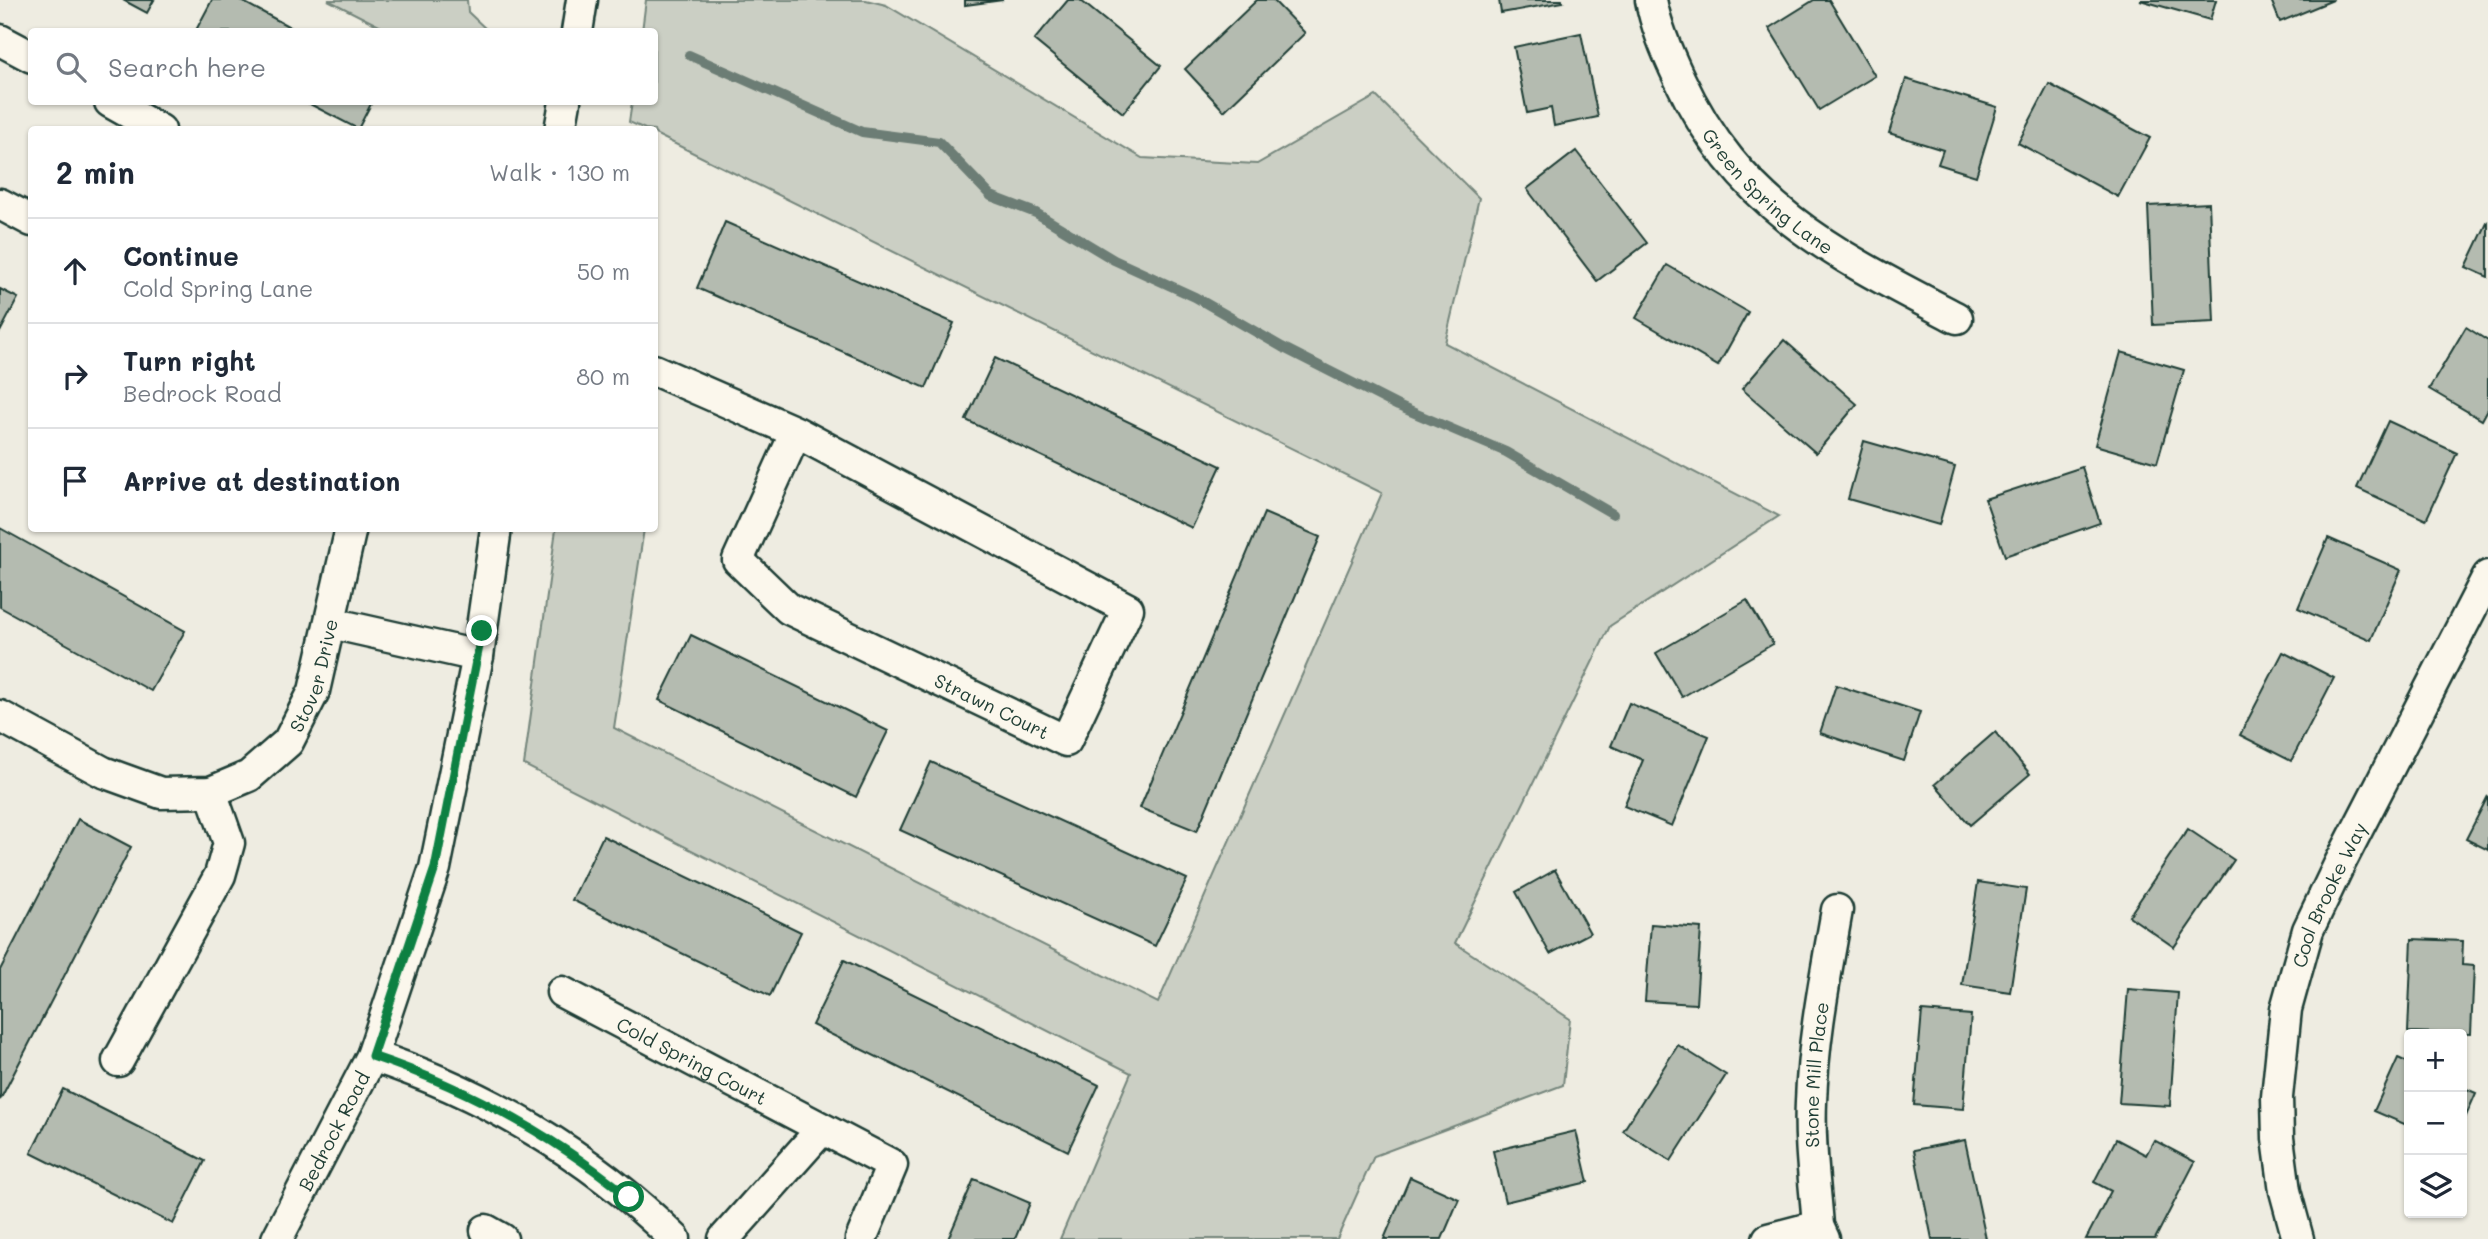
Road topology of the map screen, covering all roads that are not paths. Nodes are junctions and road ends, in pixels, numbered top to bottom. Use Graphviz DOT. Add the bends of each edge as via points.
graph roads {
  1 [pos="582,0"];
  2 [pos="1651,0"];
  3 [pos="578,28"];
  4 [pos="0,40"];
  5 [pos="28,55"];
  6 [pos="115,105"];
  7 [pos="564,105"];
  8 [pos="153,126"];
  9 [pos="561,126"];
  10 [pos="0,204"];
  11 [pos="28,219"];
  12 [pos="1957,318"];
  13 [pos="658,372"];
  14 [pos="796,432"];
  15 [pos="350,532"];
  16 [pos="495,532"];
  17 [pos="2488,576"];
  18 [pos="331,623"];
  19 [pos="478,656"];
  20 [pos="0,716"];
  21 [pos="211,792"];
  22 [pos="1837,910"];
  23 [pos="562,992"];
  24 [pos="372,1056"];
  25 [pos="118,1061"];
  26 [pos="822,1129"];
  27 [pos="1821,1233"];
  28 [pos="277,1239"];
  29 [pos="675,1239"];
  30 [pos="724,1239"];
  31 [pos="861,1239"];
  32 [pos="1768,1239"];
  33 [pos="2298,1239"];
  1 -- 3 [label="street"];
  2 -- 12 [label="street, Green Spring Lane" via="1690,102 1736,169 1812,237"];
  4 -- 5 [label="street"];
  6 -- 8 [label="street"];
  7 -- 9 [label="street"];
  10 -- 11 [label="street"];
  13 -- 14 [label="street, Strawn Court"];
  14 -- 14 [label="street, Strawn Court" via="738,561 789,609 1066,741 1128,609"];
  15 -- 18 [label="street"];
  16 -- 19 [label="street, Bedrock Road"];
  17 -- 33 [label="street, Cool Brooke Way" via="2308,930 2286,1009 2277,1097 2285,1191"];
  18 -- 19 [label="street, Stover Drive"];
  18 -- 21 [label="street, Stover Drive" via="314,691 288,743 249,776"];
  19 -- 24 [label="street, Bedrock Road" via="435,868"];
  20 -- 21 [label="street, Stover Drive" via="103,772 161,793"];
  21 -- 25 [label="street" via="229,843 220,875"];
  22 -- 27 [label="street, Stone Mill Place" via="1818,1013 1811,1102"];
  23 -- 26 [label="street, Cold Spring Court"];
  24 -- 28 [label="street, Bedrock Road"];
  24 -- 29 [label="street" via="414,1070 538,1131 598,1171"];
  26 -- 30 [label="street"];
  26 -- 31 [label="street, Cold Spring Court" via="892,1165"];
  27 -- 32 [label="street"];
}
